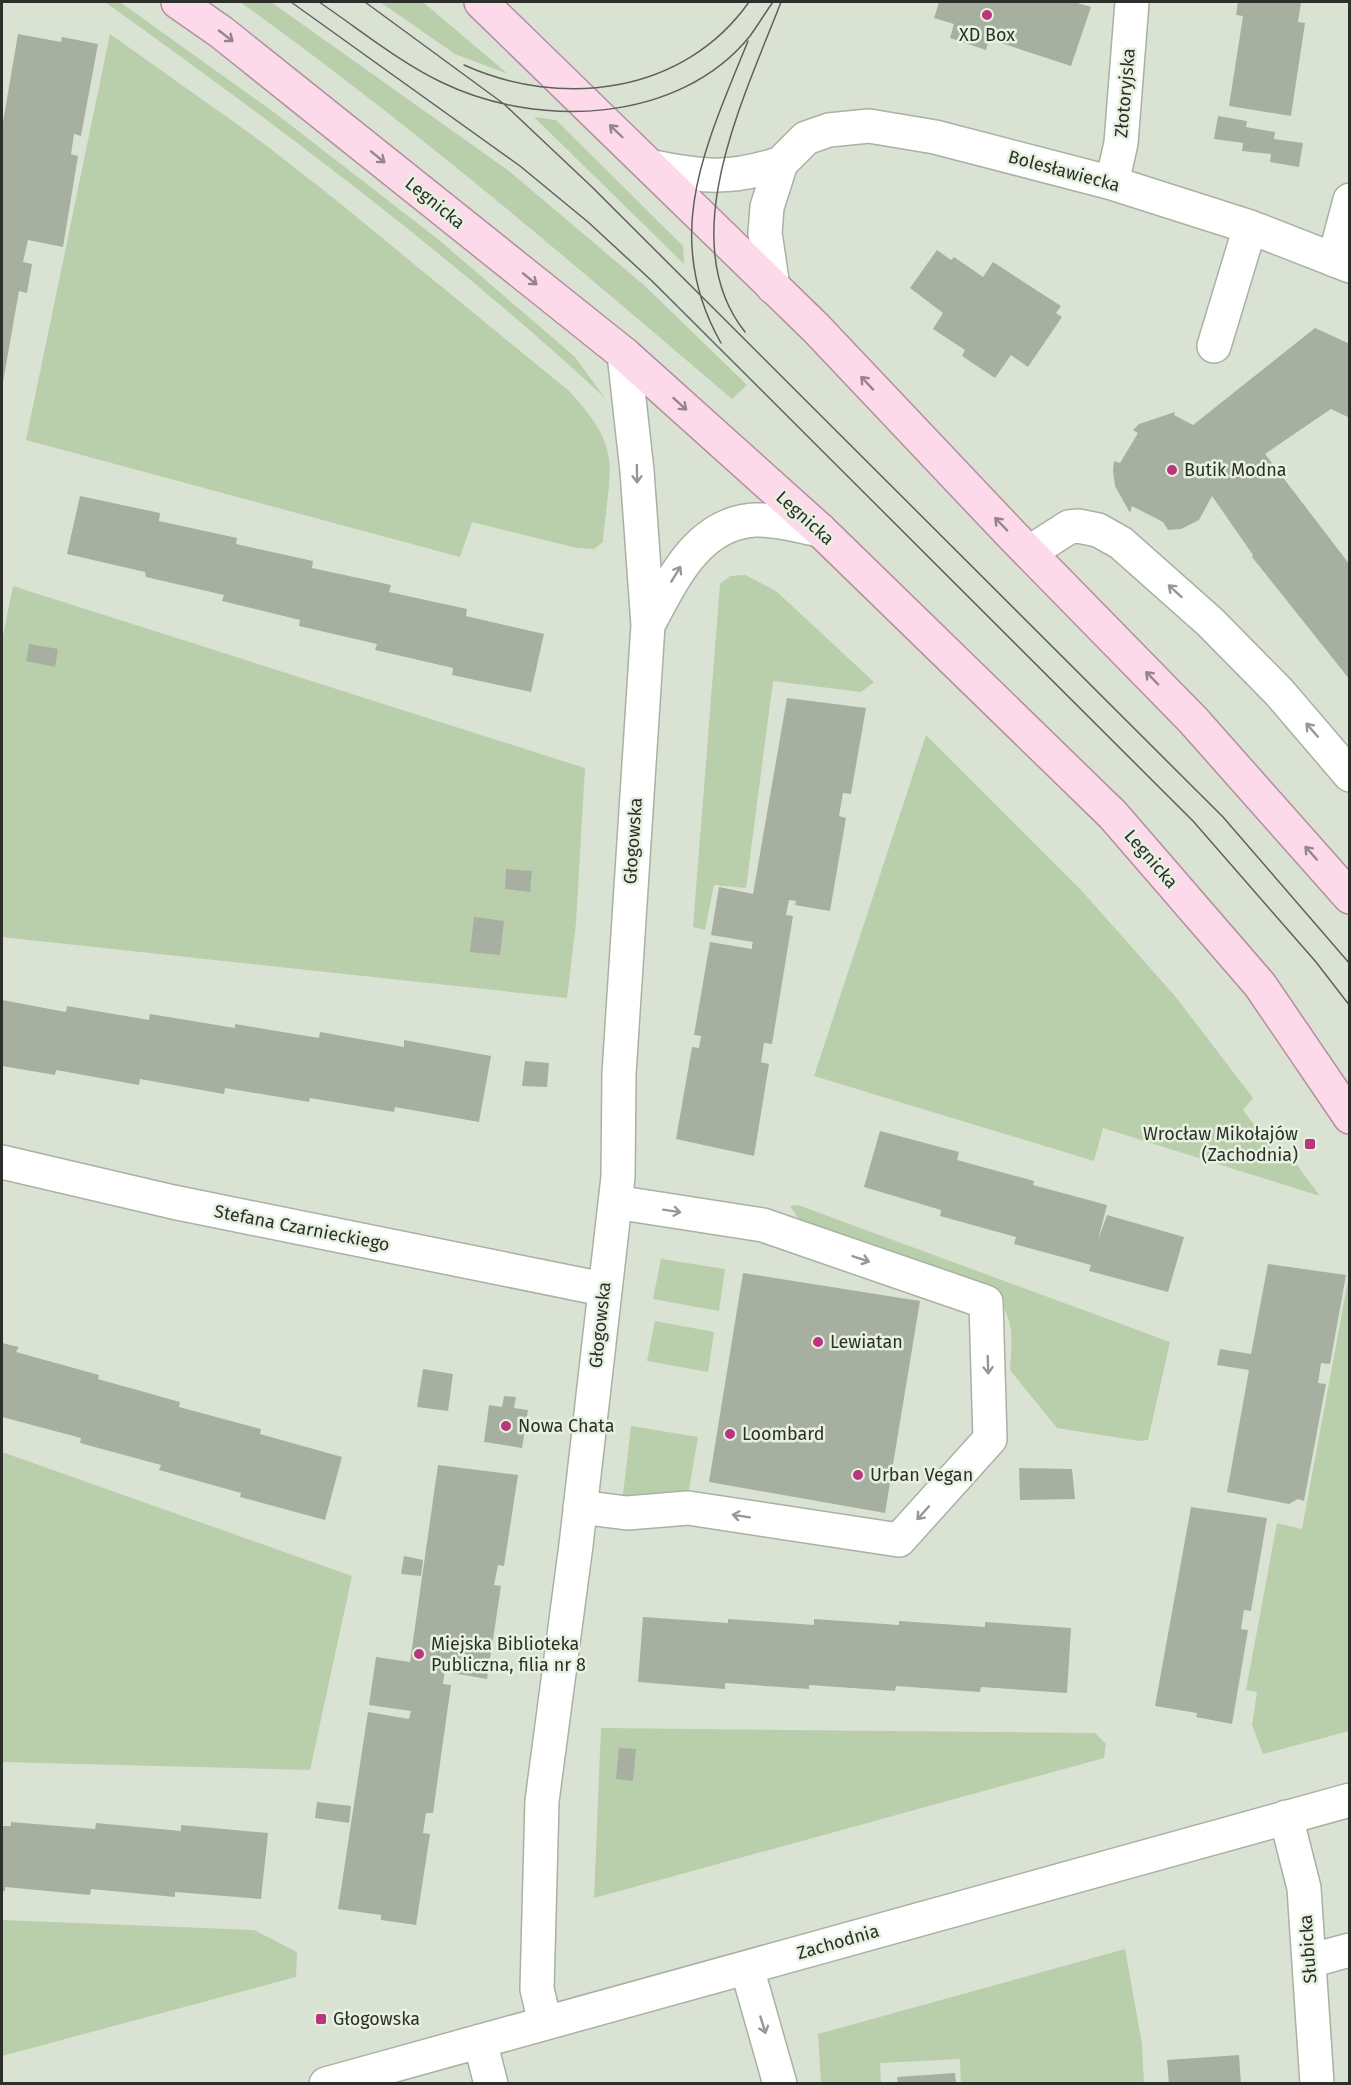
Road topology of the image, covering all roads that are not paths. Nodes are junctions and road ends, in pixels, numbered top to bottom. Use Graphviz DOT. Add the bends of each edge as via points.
graph roads {
  1 [pos="178,2"];
  2 [pos="481,2"];
  3 [pos="1132,2"];
  4 [pos="781,163"];
  5 [pos="653,167"];
  6 [pos="1112,183"];
  7 [pos="1350,200"];
  8 [pos="1250,227"];
  9 [pos="1342,263"];
  10 [pos="773,287"];
  11 [pos="1215,346"];
  12 [pos="624,354"];
  13 [pos="820,530"];
  14 [pos="1030,552"];
  15 [pos="648,625"];
  16 [pos="1350,775"];
  17 [pos="1350,897"];
  18 [pos="1350,1117"];
  19 [pos="2,1162"];
  20 [pos="615,1202"];
  21 [pos="603,1289"];
  22 [pos="580,1507"];
  23 [pos="1350,1800"];
  24 [pos="1286,1817"];
  25 [pos="1350,1950"];
  26 [pos="1309,1961"];
  27 [pos="747,1968"];
  28 [pos="545,2023"];
  29 [pos="480,2041"];
  30 [pos="326,2084"];
  31 [pos="491,2084"];
  32 [pos="780,2084"];
  33 [pos="1317,2084"];
  1 -- 12 [label="main road, Legnicka, one-way" via="221,32"];
  5 -- 2 [label="main road, one-way"];
  3 -- 6 [label="street, Złotoryjska" via="1121,143"];
  4 -- 5 [label="street, Bolesławiecka" via="722,177"];
  4 -- 6 [label="street, Bolesławiecka" via="806,138 829,130 869,126 935,137"];
  4 -- 10 [label="street, Bolesławiecka" via="767,207 766,242"];
  5 -- 10 [label="main road"];
  6 -- 8 [label="street, Bolesławiecka"];
  7 -- 9 [label="street"];
  8 -- 9 [label="street, Bolesławiecka"];
  8 -- 11 [label="street"];
  14 -- 10 [label="main road, one-way" via="816,327"];
  12 -- 13 [label="main road, Legnicka, one-way"];
  12 -- 15 [label="street, Głogowska, one-way"];
  15 -- 13 [label="street, Głogowska, one-way" via="686,558 709,537 758,519"];
  13 -- 18 [label="main road, Legnicka" via="1113,815 1260,985"];
  16 -- 14 [label="street, one-way" via="1263,675 1122,543 1098,530 1078,526 1068,527"];
  17 -- 14 [label="main road, one-way" via="1193,720"];
  15 -- 20 [label="street, Głogowska" via="619,1074"];
  19 -- 21 [label="street, Stefana Czarnieckiego" via="173,1202"];
  20 -- 21 [label="street, Głogowska"];
  20 -- 22 [label="street, one-way" via="763,1225 986,1302 990,1439 898,1540 688,1508 627,1513"];
  21 -- 22 [label="street, Głogowska"];
  22 -- 28 [label="street, Głogowska" via="542,1801 537,1989"];
  23 -- 24 [label="street, Zachodnia"];
  24 -- 26 [label="street, Słubicka" via="1304,1888"];
  24 -- 27 [label="street, Zachodnia"];
  25 -- 26 [label="street"];
  26 -- 33 [label="street, Słubicka"];
  27 -- 28 [label="street, Zachodnia"];
  27 -- 32 [label="street, one-way"];
  28 -- 29 [label="street, Zachodnia"];
  29 -- 30 [label="street, Zachodnia"];
  29 -- 31 [label="street"];
}
